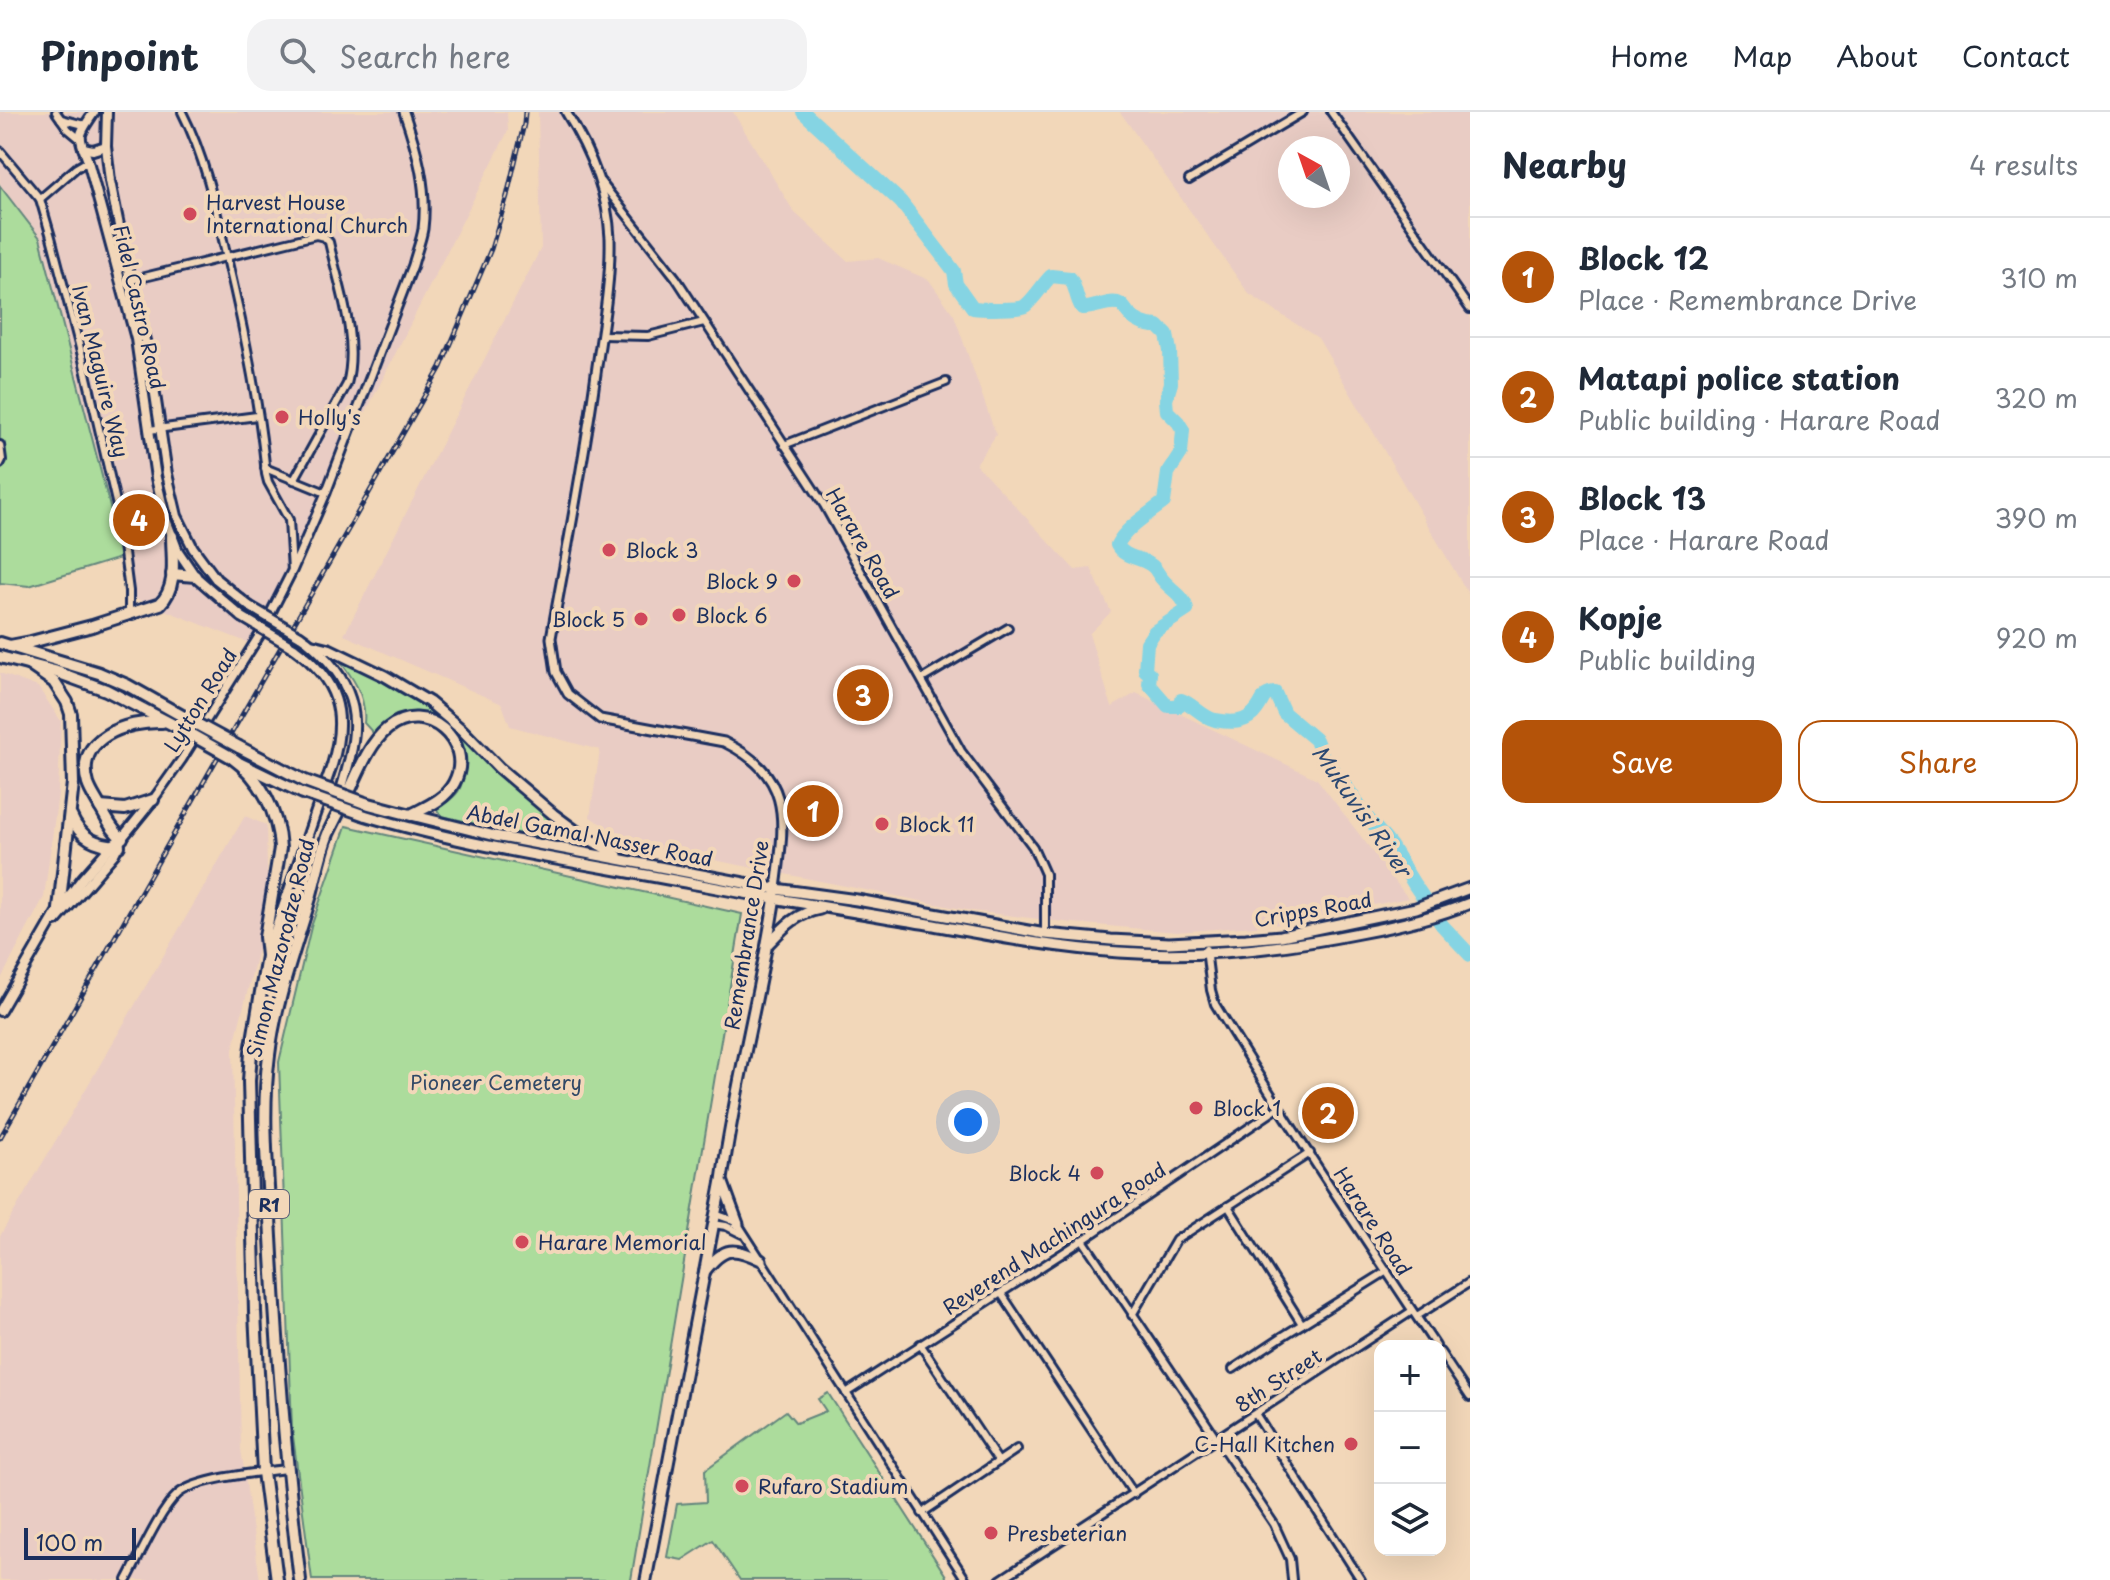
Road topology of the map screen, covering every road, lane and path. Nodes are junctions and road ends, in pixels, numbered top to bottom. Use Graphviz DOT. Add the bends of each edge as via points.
graph roads {
  1 [pos="56,112"];
  2 [pos="107,112"];
  3 [pos="182,112"];
  4 [pos="404,112"];
  5 [pos="566,112"];
  6 [pos="1303,112"];
  7 [pos="1331,112"];
  8 [pos="61,119"];
  9 [pos="89,119"];
  10 [pos="107,126"];
  11 [pos="81,144"];
  12 [pos="106,146"];
  13 [pos="0,151"];
  14 [pos="88,161"];
  15 [pos="598,179"];
  16 [pos="1189,180"];
  17 [pos="40,199"];
  18 [pos="227,256"];
  19 [pos="125,281"];
  20 [pos="1470,309"];
  21 [pos="704,322"];
  22 [pos="602,335"];
  23 [pos="946,382"];
  24 [pos="257,416"];
  25 [pos="161,428"];
  26 [pos="149,430"];
  27 [pos="0,445"];
  28 [pos="784,445"];
  29 [pos="0,464"];
  30 [pos="265,468"];
  31 [pos="294,480"];
  32 [pos="326,493"];
  33 [pos="172,536"];
  34 [pos="292,571"];
  35 [pos="172,574"];
  36 [pos="195,576"];
  37 [pos="129,614"];
  38 [pos="1008,628"];
  39 [pos="300,636"];
  40 [pos="5,644"];
  41 [pos="313,645"];
  42 [pos="294,648"];
  43 [pos="0,657"];
  44 [pos="28,664"];
  45 [pos="922,679"];
  46 [pos="168,722"];
  47 [pos="234,759"];
  48 [pos="304,787"];
  49 [pos="153,800"];
  50 [pos="100,807"];
  51 [pos="70,814"];
  52 [pos="411,815"];
  53 [pos="328,835"];
  54 [pos="118,843"];
  55 [pos="623,859"];
  56 [pos="1470,888"];
  57 [pos="775,894"];
  58 [pos="1470,903"];
  59 [pos="827,908"];
  60 [pos="59,909"];
  61 [pos="49,928"];
  62 [pos="1044,939"];
  63 [pos="1207,942"];
  64 [pos="768,944"];
  65 [pos="1206,953"];
  66 [pos="267,956"];
  67 [pos="0,1011"];
  68 [pos="1278,1108"];
  69 [pos="1310,1153"];
  70 [pos="722,1180"];
  71 [pos="1228,1206"];
  72 [pos="714,1219"];
  73 [pos="738,1224"];
  74 [pos="745,1236"];
  75 [pos="1083,1240"];
  76 [pos="761,1260"];
  77 [pos="1387,1271"];
  78 [pos="703,1274"];
  79 [pos="1470,1282"];
  80 [pos="1001,1293"];
  81 [pos="1415,1314"];
  82 [pos="1132,1315"];
  83 [pos="1302,1324"];
  84 [pos="1432,1340"];
  85 [pos="920,1344"];
  86 [pos="1446,1361"];
  87 [pos="1233,1369"];
  88 [pos="846,1393"];
  89 [pos="1470,1397"];
  90 [pos="1256,1415"];
  91 [pos="1217,1439"];
  92 [pos="1017,1449"];
  93 [pos="998,1461"];
  94 [pos="286,1469"];
  95 [pos="263,1472"];
  96 [pos="1134,1494"];
  97 [pos="922,1513"];
  98 [pos="127,1580"];
  99 [pos="277,1580"];
  100 [pos="300,1580"];
  101 [pos="646,1580"];
  102 [pos="966,1580"];
  103 [pos="1000,1580"];
  104 [pos="1292,1580"];
  105 [pos="1361,1580"];
  1 -- 8 [label="street"];
  2 -- 10 [label="main road, Fidel Castro Road / R1"];
  3 -- 18 [label="street"];
  4 -- 32 [label="street, Lytton Road" via="424,184 422,232"];
  5 -- 15 [label="street, Remembrance Drive"];
  6 -- 16 [label="street"];
  7 -- 20 [label="street"];
  8 -- 9 [label="street"];
  8 -- 11 [label="street"];
  9 -- 10 [label="main road"];
  9 -- 11 [label="main road"];
  10 -- 12 [label="main road, Fidel Castro Road / R1"];
  11 -- 12 [label="main road" via="93,150"];
  11 -- 14 [label="main road, Fidel Castro Road / R1"];
  12 -- 19 [label="main road, Fidel Castro Road / R1"];
  13 -- 17 [label="street, Ivan Maguire Way"];
  14 -- 17 [label="street"];
  14 -- 19 [label="main road, Fidel Castro Road / R1"];
  15 -- 21 [label="street, Harare Road"];
  15 -- 22 [label="street, Remembrance Drive" via="610,237"];
  17 -- 37 [label="street, Ivan Maguire Way" via="119,515"];
  18 -- 19 [label="street"];
  18 -- 24 [label="street"];
  18 -- 31 [label="street" via="316,235 329,242 345,313 350,371"];
  19 -- 25 [label="main road, Fidel Castro Road / R1" via="148,349"];
  19 -- 26 [label="main road, Fidel Castro Road / R1"];
  21 -- 22 [label="street" via="648,336"];
  21 -- 28 [label="street, Harare Road"];
  22 -- 57 [label="street, Remembrance Drive" via="551,638 556,672 568,694 600,719 724,742 759,764 776,789 782,811"];
  23 -- 28 [label="street"];
  24 -- 25 [label="street"];
  24 -- 30 [label="street"];
  25 -- 26 [label="street"];
  25 -- 39 [label="main road, Fidel Castro Road / R1, bridge" via="172,498 193,548 216,579"];
  26 -- 33 [label="main road, Fidel Castro Road / R1" via="160,500"];
  27 -- 29 [label="street"];
  28 -- 45 [label="street, Harare Road" via="832,518"];
  30 -- 31 [label="street"];
  30 -- 34 [label="street" via="289,520"];
  31 -- 32 [label="street"];
  32 -- 34 [label="street, Lytton Road"];
  33 -- 35 [label="highway"];
  33 -- 36 [label="main road, Fidel Castro Road / R1"];
  34 -- 49 [label="street, Lytton Road" via="259,636"];
  35 -- 36 [label="highway"];
  35 -- 37 [label="highway" via="170,591 160,604"];
  36 -- 42 [label="main road, Fidel Castro Road / R1, bridge" via="242,617"];
  37 -- 40 [label="highway" via="31,642"];
  38 -- 45 [label="street"];
  39 -- 41 [label="main road, Simon Mazorodze Road / R1"];
  40 -- 48 [label="highway, Abdel Gamal Nasser Road, bridge" via="127,685"];
  41 -- 53 [label="main road, Simon Mazorodze Road / R1" via="343,680 355,721"];
  41 -- 55 [label="main road" via="429,702 553,814"];
  42 -- 66 [label="main road, Simon Mazorodze Road / R1" via="331,687 340,713 339,736"];
  43 -- 44 [label="highway, Abdel Gamal Nasser Road"];
  44 -- 46 [label="highway, Abdel Gamal Nasser Road" via="106,690"];
  44 -- 51 [label="highway" via="54,682 71,714"];
  45 -- 62 [label="street, Harare Road" via="961,751 1040,860 1046,888"];
  46 -- 47 [label="highway, Abdel Gamal Nasser Road, bridge"];
  46 -- 50 [label="highway" via="124,726 95,745 86,777"];
  47 -- 48 [label="main road, Abdel Gamal Nasser Road"];
  47 -- 66 [label="highway" via="262,790 278,824"];
  48 -- 52 [label="highway, Abdel Gamal Nasser Road, bridge"];
  48 -- 57 [label="main road, Abdel Gamal Nasser Road, bridge" via="364,815 491,846"];
  49 -- 50 [label="highway" via="125,809"];
  49 -- 54 [label="main road, Lytton Road"];
  50 -- 54 [label="highway"];
  51 -- 54 [label="highway" via="85,837"];
  51 -- 60 [label="highway"];
  52 -- 53 [label="highway" via="447,793 457,772 449,734 424,719 397,722 378,739"];
  52 -- 55 [label="main road, Abdel Gamal Nasser Road"];
  53 -- 94 [label="highway, Simon Mazorodze Road / R1" via="280,1005 266,1079"];
  54 -- 60 [label="main road, Lytton Road"];
  54 -- 61 [label="main road, Lytton Road"];
  55 -- 57 [label="main road, Abdel Gamal Nasser Road"];
  56 -- 63 [label="main road, Cripps Road" via="1416,908 1295,934"];
  57 -- 59 [label="main road, Abdel Gamal Nasser Road"];
  57 -- 62 [label="main road, Abdel Gamal Nasser Road" via="857,900"];
  57 -- 64 [label="main road, Remembrance Drive"];
  58 -- 65 [label="main road, Cripps Road" via="1377,930"];
  59 -- 62 [label="main road, Abdel Gamal Nasser Road"];
  59 -- 64 [label="main road" via="805,912"];
  60 -- 61 [label="main road, Lytton Road"];
  61 -- 67 [label="main road, Lytton Road"];
  62 -- 63 [label="main road, Abdel Gamal Nasser Road"];
  62 -- 65 [label="main road, Abdel Gamal Nasser Road" via="1143,954"];
  63 -- 65 [label="street, Harare Road"];
  64 -- 70 [label="main road, Remembrance Drive"];
  65 -- 68 [label="street, Harare Road" via="1215,1004"];
  66 -- 95 [label="highway, Simon Mazorodze Road / R1" via="249,1081"];
  68 -- 69 [label="street, Harare Road"];
  68 -- 75 [label="street, Reverend Machingura Road"];
  69 -- 71 [label="street"];
  69 -- 77 [label="street, Harare Road"];
  70 -- 72 [label="main road, Remembrance Drive"];
  70 -- 73 [label="main road"];
  71 -- 82 [label="street" via="1176,1240"];
  71 -- 83 [label="street"];
  72 -- 73 [label="street"];
  72 -- 74 [label="street"];
  72 -- 78 [label="main road, Remembrance Drive"];
  73 -- 74 [label="street"];
  74 -- 76 [label="street"];
  75 -- 80 [label="street, Reverend Machingura Road"];
  75 -- 82 [label="street"];
  76 -- 78 [label="main road" via="744,1251 729,1251"];
  76 -- 88 [label="street"];
  77 -- 81 [label="street, Harare Road"];
  77 -- 83 [label="street"];
  78 -- 101 [label="main road, Remembrance Drive"];
  79 -- 81 [label="street, 8th Street"];
  80 -- 85 [label="street, Reverend Machingura Road"];
  80 -- 96 [label="street"];
  81 -- 84 [label="street, Harare Road"];
  81 -- 90 [label="street, 8th Street"];
  82 -- 91 [label="street"];
  83 -- 87 [label="street"];
  85 -- 88 [label="street, Reverend Machingura Road"];
  85 -- 93 [label="street"];
  86 -- 89 [label="street"];
  88 -- 97 [label="street"];
  90 -- 91 [label="street, 8th Street"];
  90 -- 105 [label="street"];
  91 -- 96 [label="street, 8th Street"];
  91 -- 104 [label="street" via="1284,1542"];
  92 -- 93 [label="street"];
  93 -- 97 [label="street"];
  94 -- 95 [label="street"];
  94 -- 100 [label="highway, Simon Mazorodze Road / R1"];
  95 -- 98 [label="street" via="180,1492"];
  95 -- 99 [label="highway, Simon Mazorodze Road / R1"];
  96 -- 103 [label="street, 8th Street"];
  97 -- 102 [label="street"];
}
